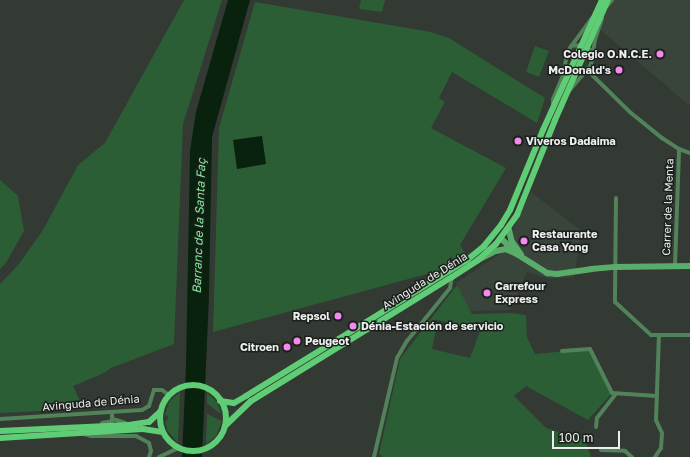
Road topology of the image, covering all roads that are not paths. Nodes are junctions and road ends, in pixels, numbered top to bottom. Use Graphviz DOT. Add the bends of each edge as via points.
graph roads {
  1 [pos="608,0"];
  2 [pos="612,0"];
  3 [pos="602,5"];
  4 [pos="595,14"];
  5 [pos="570,46"];
  6 [pos="584,47"];
  7 [pos="566,56"];
  8 [pos="594,56"];
  9 [pos="575,67"];
  10 [pos="586,69"];
  11 [pos="566,95"];
  12 [pos="553,109"];
  13 [pos="678,149"];
  14 [pos="690,153"];
  15 [pos="517,193"];
  16 [pos="616,198"];
  17 [pos="509,228"];
  18 [pos="501,238"];
  19 [pos="517,254"];
  20 [pos="523,258"];
  21 [pos="478,260"];
  22 [pos="675,266"];
  23 [pos="690,266"];
  24 [pos="615,267"];
  25 [pos="452,277"];
  26 [pos="659,335"];
  27 [pos="690,335"];
  28 [pos="562,351"];
  29 [pos="616,394"];
  30 [pos="169,395"];
  31 [pos="657,396"];
  32 [pos="220,401"];
  33 [pos="161,411"];
  34 [pos="112,413"];
  35 [pos="0,419"];
  36 [pos="113,419"];
  37 [pos="129,425"];
  38 [pos="225,426"];
  39 [pos="596,427"];
  40 [pos="89,428"];
  41 [pos="0,431"];
  42 [pos="163,432"];
  43 [pos="81,434"];
  44 [pos="0,438"];
  45 [pos="179,448"];
  46 [pos="601,450"];
  47 [pos="150,457"];
  48 [pos="160,457"];
  49 [pos="374,457"];
  50 [pos="632,457"];
  51 [pos="655,457"];
  1 -- 3 [label="main road, Avinguda de Dénia"];
  2 -- 3 [label="street, Avinguda de Dénia"];
  3 -- 4 [label="main road, Avinguda de Dénia"];
  3 -- 6 [label="main road, Avinguda de Dénia"];
  3 -- 8 [label="street, Avinguda de Dénia" via="602,23 595,40"];
  4 -- 5 [label="street, Avinguda de Dénia" via="582,35"];
  4 -- 6 [label="main road, Avinguda de Dénia"];
  5 -- 6 [label="street" via="576,44"];
  5 -- 7 [label="street, Avinguda de Dénia"];
  6 -- 8 [label="street"];
  6 -- 9 [label="main road, Avinguda de Dénia"];
  7 -- 9 [label="street" via="567,61"];
  7 -- 12 [label="street, Avinguda de Dénia" via="564,72 553,99"];
  8 -- 10 [label="street, Avinguda de Dénia"];
  9 -- 10 [label="street"];
  9 -- 11 [label="main road, Avinguda de Dénia"];
  9 -- 12 [label="main road, Avinguda de Dénia"];
  10 -- 11 [label="street, Avinguda de Dénia"];
  10 -- 13 [label="street" via="631,113"];
  11 -- 17 [label="main road, Avinguda de Dénia" via="528,191"];
  12 -- 15 [label="main road, Avinguda de Dénia"];
  13 -- 14 [label="street"];
  13 -- 22 [label="street, Carrer de la Menta"];
  15 -- 18 [label="main road" via="517,202"];
  15 -- 32 [label="main road, Avinguda de Dénia" via="501,225 484,246 467,260 234,403"];
  16 -- 24 [label="street"];
  17 -- 18 [label="main road, Avinguda de Dénia"];
  17 -- 20 [label="main road" via="512,241"];
  18 -- 19 [label="main road"];
  18 -- 21 [label="main road, Avinguda de Dénia"];
  19 -- 20 [label="main road"];
  19 -- 21 [label="main road" via="510,250 502,250"];
  20 -- 24 [label="main road" via="541,270 557,274"];
  21 -- 25 [label="main road, Avinguda de Dénia"];
  22 -- 23 [label="main road"];
  22 -- 24 [label="main road"];
  24 -- 26 [label="street" via="615,302 651,335"];
  25 -- 38 [label="main road, Avinguda de Dénia" via="251,401"];
  25 -- 49 [label="street" via="450,288 407,341 397,358"];
  26 -- 27 [label="street"];
  26 -- 31 [label="street"];
  28 -- 29 [label="street" via="590,349 612,393"];
  29 -- 31 [label="street"];
  29 -- 39 [label="street" via="597,418"];
  30 -- 32 [label="main road" via="181,388 197,386 208,389"];
  30 -- 33 [label="main road"];
  30 -- 34 [label="street, Avinguda de Dénia" via="157,389 152,393 151,402 146,408"];
  31 -- 51 [label="street" via="656,420 662,433 662,448"];
  32 -- 38 [label="main road" via="225,411"];
  33 -- 37 [label="main road, Avinguda de Dénia" via="148,422"];
  33 -- 42 [label="main road"];
  34 -- 35 [label="street, Avinguda de Dénia"];
  34 -- 36 [label="street"];
  36 -- 37 [label="street"];
  36 -- 40 [label="street" via="110,423 97,424"];
  37 -- 40 [label="main road, Avinguda de Dénia"];
  38 -- 45 [label="main road" via="216,441 204,449 190,451"];
  40 -- 41 [label="main road, Avinguda de Dénia"];
  42 -- 43 [label="main road" via="143,429"];
  42 -- 45 [label="main road"];
  43 -- 44 [label="main road"];
  43 -- 47 [label="street" via="136,436 149,443"];
  45 -- 48 [label="street"];
  46 -- 50 [label="street" via="625,451"];
}
